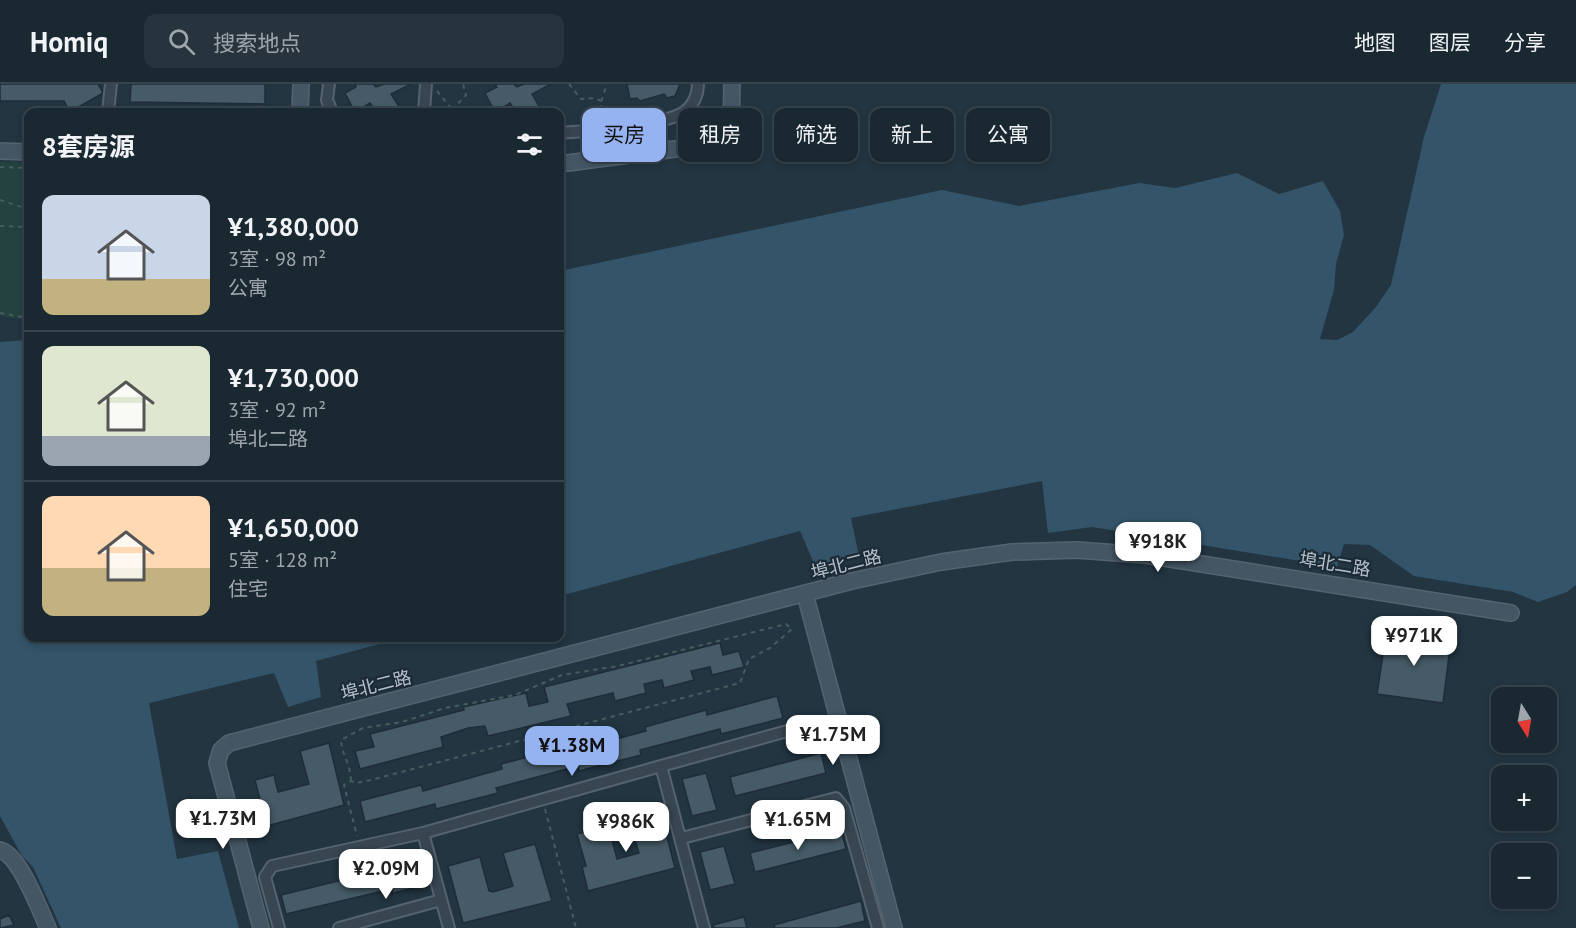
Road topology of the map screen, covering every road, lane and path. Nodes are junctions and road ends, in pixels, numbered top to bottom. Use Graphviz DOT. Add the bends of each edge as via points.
graph roads {
  1 [pos="111,84"];
  2 [pos="301,84"];
  3 [pos="329,84"];
  4 [pos="426,84"];
  5 [pos="463,84"];
  6 [pos="569,84"];
  7 [pos="607,84"];
  8 [pos="698,84"];
  9 [pos="732,84"];
  10 [pos="436,90"];
  11 [pos="601,101"];
  12 [pos="108,108"];
  13 [pos="300,108"];
  14 [pos="330,108"];
  15 [pos="424,108"];
  16 [pos="451,108"];
  17 [pos="455,108"];
  18 [pos="603,108"];
  19 [pos="666,117"];
  20 [pos="582,131"];
  21 [pos="564,133"];
  22 [pos="0,151"];
  23 [pos="24,152"];
  24 [pos="564,164"];
  25 [pos="0,167"];
  26 [pos="24,168"];
  27 [pos="0,200"];
  28 [pos="24,209"];
  29 [pos="0,226"];
  30 [pos="24,227"];
  31 [pos="0,313"];
  32 [pos="24,317"];
  33 [pos="806,594"];
  34 [pos="1511,614"];
  35 [pos="791,730"];
  36 [pos="661,766"];
  37 [pos="351,781"];
  38 [pos="543,800"];
  39 [pos="423,833"];
  40 [pos="682,838"];
  41 [pos="360,847"];
  42 [pos="0,850"];
  43 [pos="441,900"];
  44 [pos="48,928"];
  45 [pos="261,928"];
  46 [pos="279,928"];
  47 [pos="339,928"];
  48 [pos="449,928"];
  49 [pos="576,928"];
  50 [pos="704,928"];
  51 [pos="878,928"];
  52 [pos="894,928"];
  1 -- 12 [label="street"];
  2 -- 13 [label="street"];
  3 -- 14 [label="street"];
  4 -- 15 [label="street"];
  5 -- 17 [label="path" via="466,95"];
  6 -- 11 [label="path" via="581,99"];
  7 -- 11 [label="path"];
  8 -- 19 [label="street" via="692,105 682,114"];
  9 -- 24 [label="street" via="728,139 709,147"];
  10 -- 16 [label="path"];
  11 -- 18 [label="path"];
  20 -- 21 [label="street"];
  22 -- 23 [label="street"];
  25 -- 26 [label="path"];
  27 -- 28 [label="path"];
  29 -- 30 [label="path"];
  31 -- 32 [label="path"];
  33 -- 34 [label="street, 埠北二路" via="941,562 1012,552 1077,550 1215,564"];
  33 -- 45 [label="street, 埠北二路" via="230,743 221,750 217,764"];
  33 -- 52 [label="street"];
  35 -- 36 [label="street"];
  36 -- 38 [label="street"];
  36 -- 40 [label="street"];
  37 -- 37 [label="path" via="371,780 740,683 748,659 771,648 792,629 786,624 618,666 562,675 515,695 363,728 341,740"];
  37 -- 41 [label="path" via="344,785"];
  38 -- 39 [label="street"];
  38 -- 49 [label="path"];
  39 -- 41 [label="street"];
  39 -- 43 [label="street"];
  40 -- 50 [label="street"];
  40 -- 51 [label="street" via="836,798 844,808"];
  41 -- 46 [label="street" via="272,866 265,877"];
  42 -- 44 [label="street" via="18,865"];
  43 -- 47 [label="street"];
  43 -- 48 [label="street"];
}
